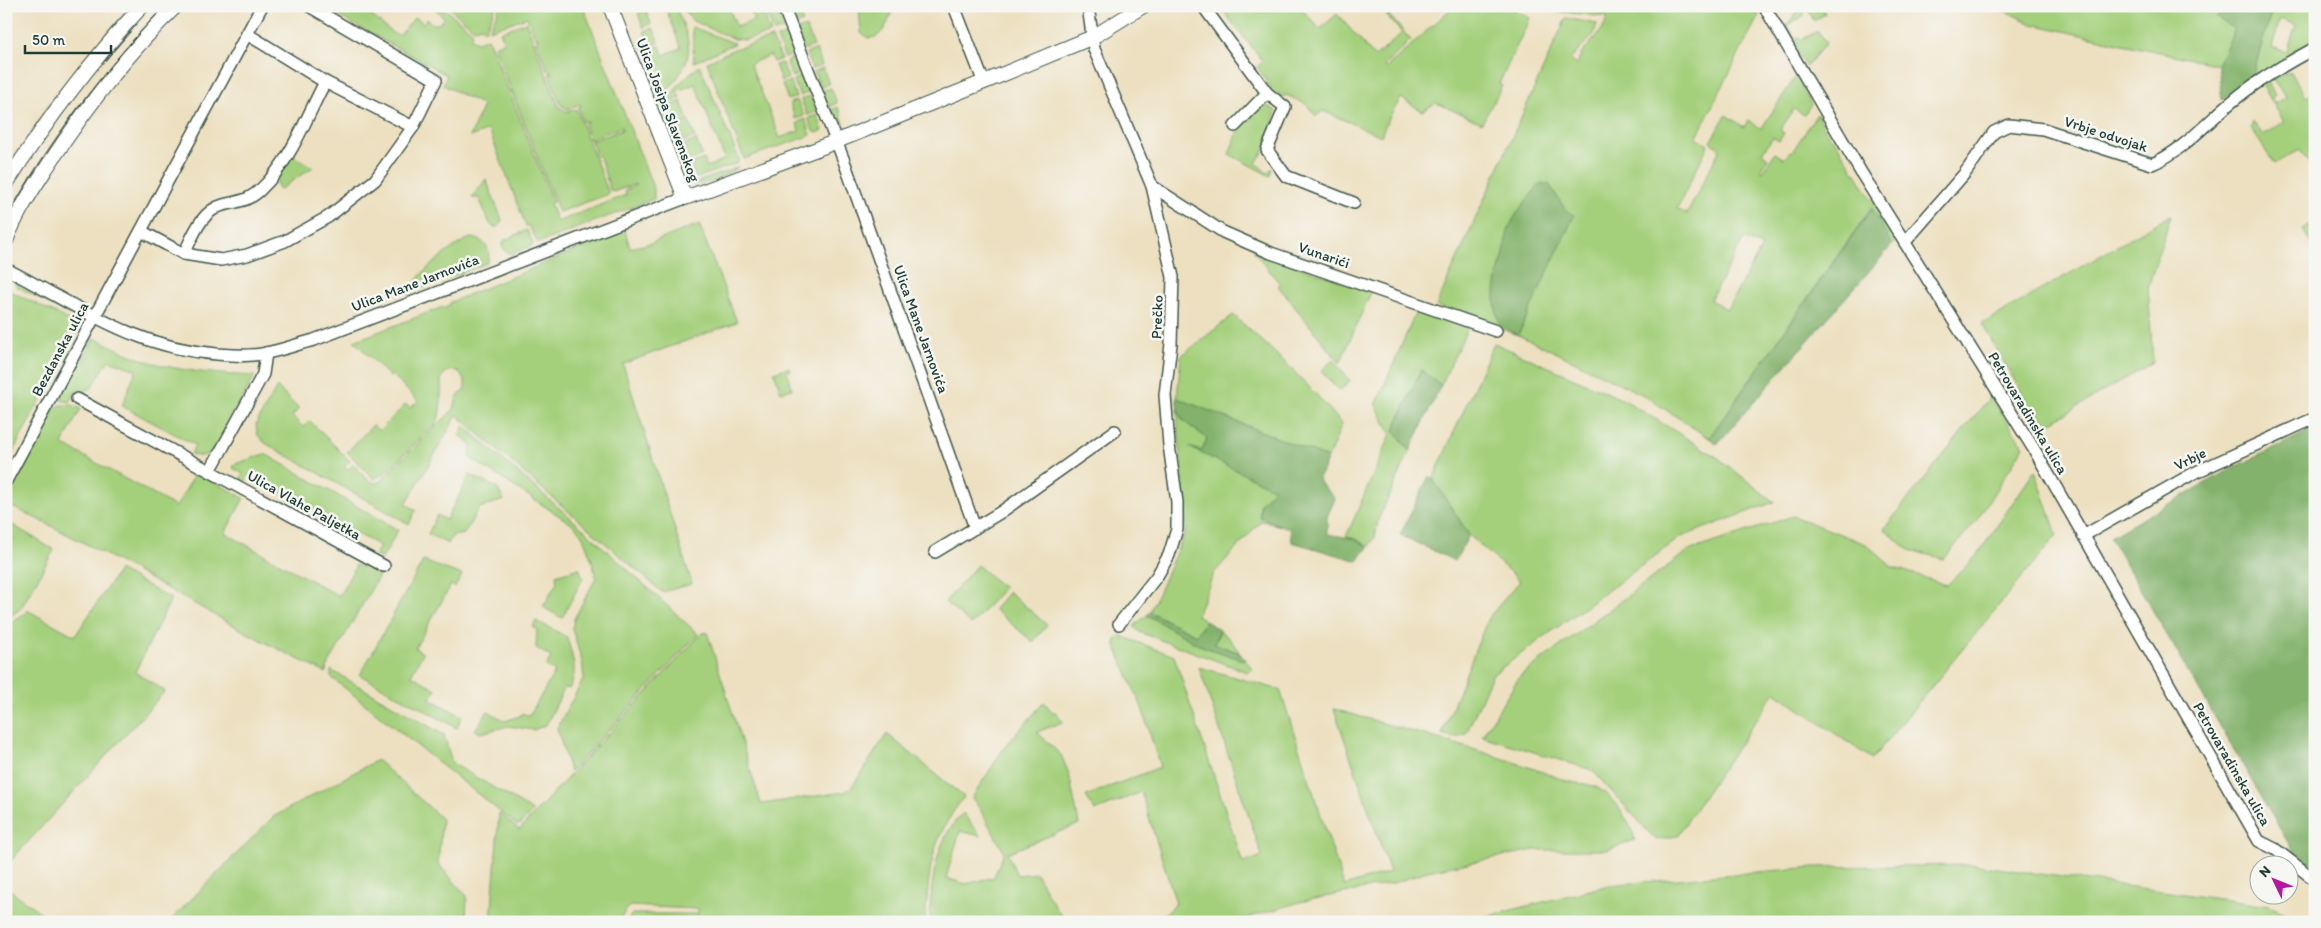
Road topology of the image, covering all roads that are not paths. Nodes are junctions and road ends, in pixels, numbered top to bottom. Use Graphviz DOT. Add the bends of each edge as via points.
graph roads {
  1 [pos="142,6"];
  2 [pos="176,6"];
  3 [pos="262,6"];
  4 [pos="309,6"];
  5 [pos="610,6"];
  6 [pos="783,6"];
  7 [pos="954,6"];
  8 [pos="1088,6"];
  9 [pos="1143,6"];
  10 [pos="1203,6"];
  11 [pos="1764,6"];
  12 [pos="247,34"];
  13 [pos="1093,37"];
  14 [pos="2315,48"];
  15 [pos="326,82"];
  16 [pos="984,83"];
  17 [pos="1267,94"];
  18 [pos="1236,126"];
  19 [pos="413,127"];
  20 [pos="836,141"];
  21 [pos="6,184"];
  22 [pos="1152,186"];
  23 [pos="685,198"];
  24 [pos="1354,203"];
  25 [pos="141,231"];
  26 [pos="6,241"];
  27 [pos="1905,242"];
  28 [pos="184,254"];
  29 [pos="6,268"];
  30 [pos="94,317"];
  31 [pos="1496,331"];
  32 [pos="266,354"];
  33 [pos="77,399"];
  34 [pos="2315,418"];
  35 [pos="1115,431"];
  36 [pos="210,471"];
  37 [pos="6,481"];
  38 [pos="974,528"];
  39 [pos="2083,536"];
  40 [pos="935,552"];
  41 [pos="384,566"];
  42 [pos="1120,624"];
  43 [pos="2315,880"];
  1 -- 21 [label="street" via="69,92"];
  2 -- 26 [label="street" via="126,60 79,121 39,180"];
  3 -- 12 [label="street, Bezdanska ulica"];
  4 -- 19 [label="street" via="436,80"];
  5 -- 23 [label="street, Ulica Josipa Slavenskog"];
  6 -- 20 [label="street"];
  7 -- 16 [label="street"];
  8 -- 13 [label="street, Prečko"];
  9 -- 13 [label="street, Ulica Mane Jarnovića"];
  10 -- 17 [label="street"];
  11 -- 27 [label="street, Petrovaradinska ulica"];
  12 -- 15 [label="street"];
  12 -- 25 [label="street, Bezdanska ulica"];
  13 -- 16 [label="street, Ulica Mane Jarnovića"];
  13 -- 22 [label="street, Prečko" via="1094,49"];
  14 -- 27 [label="street, Vrbje odvojak" via="2235,99 2169,157 2152,164 2043,129 2009,125 1994,132 1965,173"];
  15 -- 19 [label="street"];
  15 -- 28 [label="street" via="279,170 251,198 210,211 200,222"];
  16 -- 20 [label="street, Ulica Mane Jarnovića"];
  17 -- 18 [label="street"];
  17 -- 24 [label="street" via="1285,107 1267,150 1275,163 1286,176"];
  19 -- 28 [label="street" via="375,180 328,217 285,241 247,255 221,260"];
  20 -- 23 [label="street, Ulica Mane Jarnovića"];
  20 -- 38 [label="street, Ulica Mane Jarnovića"];
  22 -- 31 [label="street, Vunarići" via="1223,232 1271,253"];
  22 -- 42 [label="street, Prečko" via="1173,277 1171,344 1165,395 1177,529 1169,555 1157,576"];
  23 -- 32 [label="street, Ulica Mane Jarnovića" via="314,340"];
  25 -- 28 [label="street"];
  25 -- 30 [label="street, Bezdanska ulica"];
  27 -- 39 [label="street, Petrovaradinska ulica"];
  29 -- 30 [label="street, Ulica Mane Jarnovića"];
  30 -- 32 [label="street, Ulica Mane Jarnovića" via="131,335 167,346 244,356"];
  30 -- 37 [label="street, Bezdanska ulica"];
  32 -- 36 [label="street" via="263,374"];
  33 -- 36 [label="street, Ulica Vlahe Paljetka"];
  34 -- 39 [label="street, Vrbje" via="2194,473"];
  35 -- 38 [label="street"];
  36 -- 41 [label="street, Ulica Vlahe Paljetka"];
  38 -- 40 [label="street"];
  39 -- 43 [label="street, Petrovaradinska ulica" via="2259,841 2275,849"];
}
